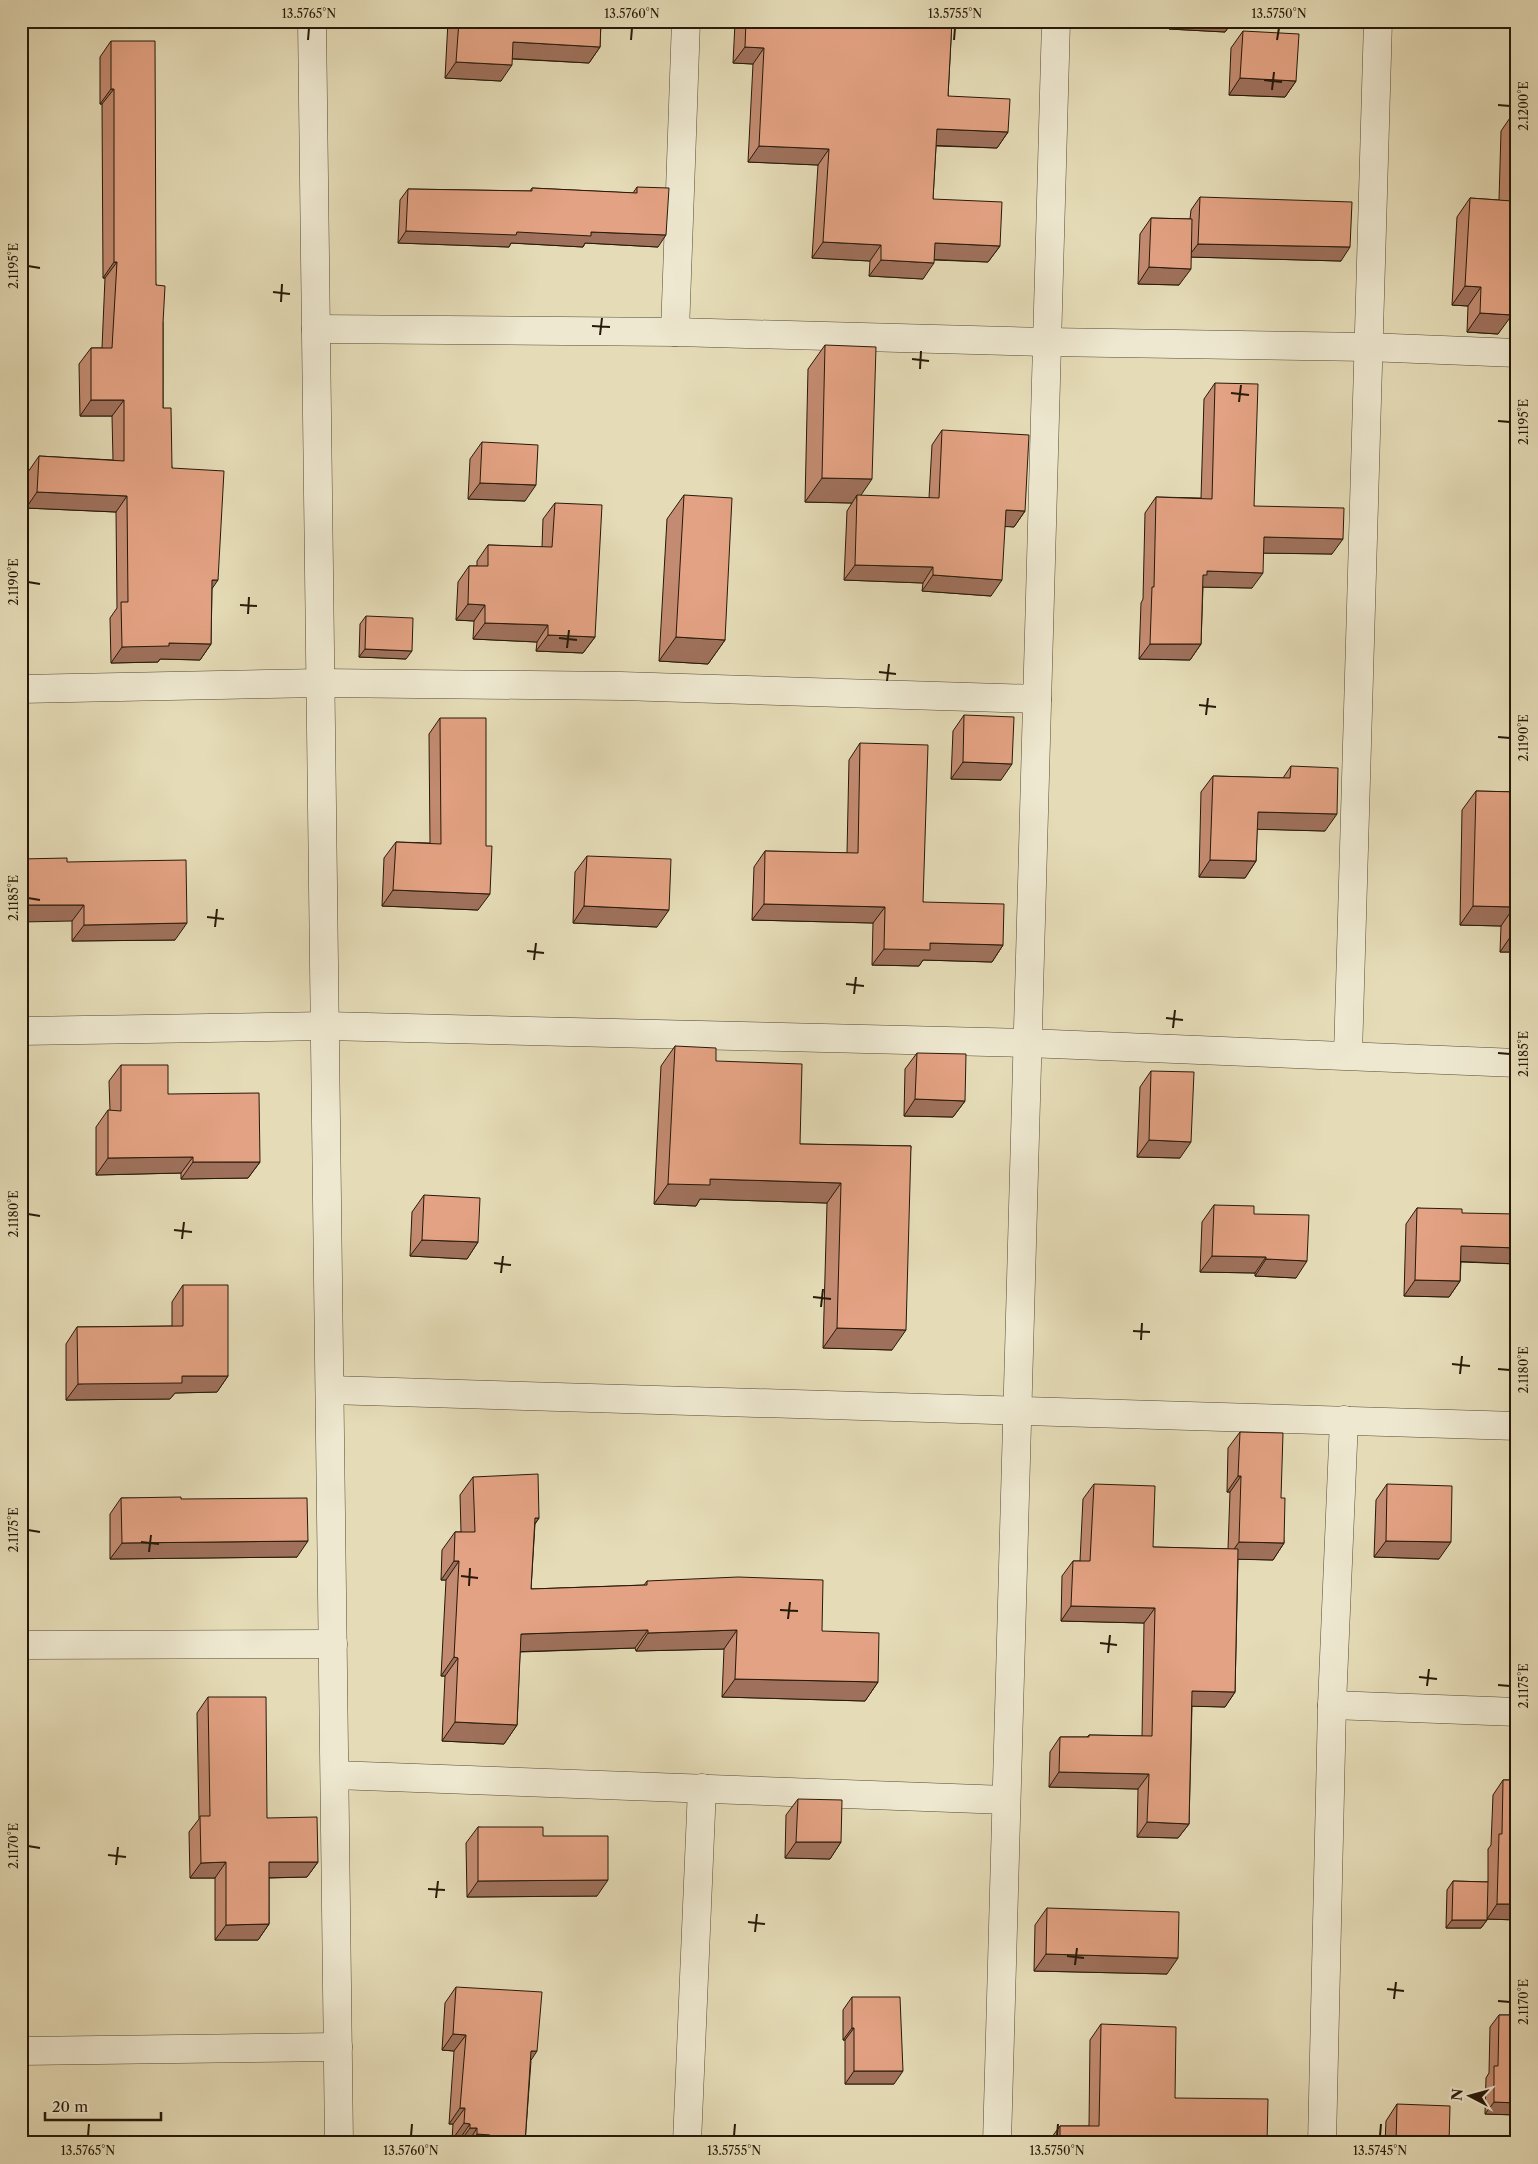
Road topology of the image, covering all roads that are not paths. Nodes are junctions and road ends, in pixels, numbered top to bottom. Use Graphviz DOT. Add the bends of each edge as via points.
graph roads {
  1 [pos="312,21"];
  2 [pos="686,21"];
  3 [pos="1056,21"];
  4 [pos="1378,21"];
  5 [pos="316,329"];
  6 [pos="675,332"];
  7 [pos="1047,342"];
  8 [pos="1367,347"];
  9 [pos="1517,353"];
  10 [pos="321,683"];
  11 [pos="21,689"];
  12 [pos="1037,699"];
  13 [pos="326,1026"];
  14 [pos="21,1031"];
  15 [pos="1027,1043"];
  16 [pos="1348,1056"];
  17 [pos="1517,1063"];
  18 [pos="330,1390"];
  19 [pos="1017,1409"];
  20 [pos="1344,1420"];
  21 [pos="1517,1426"];
  22 [pos="333,1644"];
  23 [pos="21,1645"];
  24 [pos="1332,1705"];
  25 [pos="1517,1712"];
  26 [pos="335,1774"];
  27 [pos="702,1788"];
  28 [pos="1006,1800"];
  29 [pos="338,2047"];
  30 [pos="21,2051"];
  31 [pos="339,2143"];
  32 [pos="687,2143"];
  33 [pos="997,2143"];
  34 [pos="1322,2143"];
  1 -- 5 [label="street"];
  2 -- 6 [label="street"];
  3 -- 7 [label="street"];
  4 -- 8 [label="street"];
  5 -- 6 [label="street"];
  5 -- 10 [label="street"];
  6 -- 7 [label="street"];
  7 -- 8 [label="street"];
  7 -- 12 [label="street"];
  8 -- 9 [label="street"];
  8 -- 16 [label="street"];
  10 -- 11 [label="street"];
  10 -- 12 [label="street" via="621,686"];
  10 -- 13 [label="street"];
  12 -- 15 [label="street"];
  13 -- 14 [label="street"];
  13 -- 15 [label="street"];
  13 -- 18 [label="street"];
  15 -- 16 [label="street"];
  15 -- 19 [label="street"];
  16 -- 17 [label="street"];
  18 -- 19 [label="street"];
  18 -- 22 [label="street"];
  19 -- 20 [label="street"];
  19 -- 28 [label="street"];
  20 -- 21 [label="street"];
  20 -- 24 [label="street"];
  22 -- 23 [label="street"];
  22 -- 26 [label="street"];
  24 -- 25 [label="street"];
  24 -- 34 [label="street"];
  26 -- 27 [label="street"];
  26 -- 29 [label="street"];
  27 -- 28 [label="street"];
  27 -- 32 [label="street"];
  28 -- 33 [label="street"];
  29 -- 30 [label="street"];
  29 -- 31 [label="street"];
}
